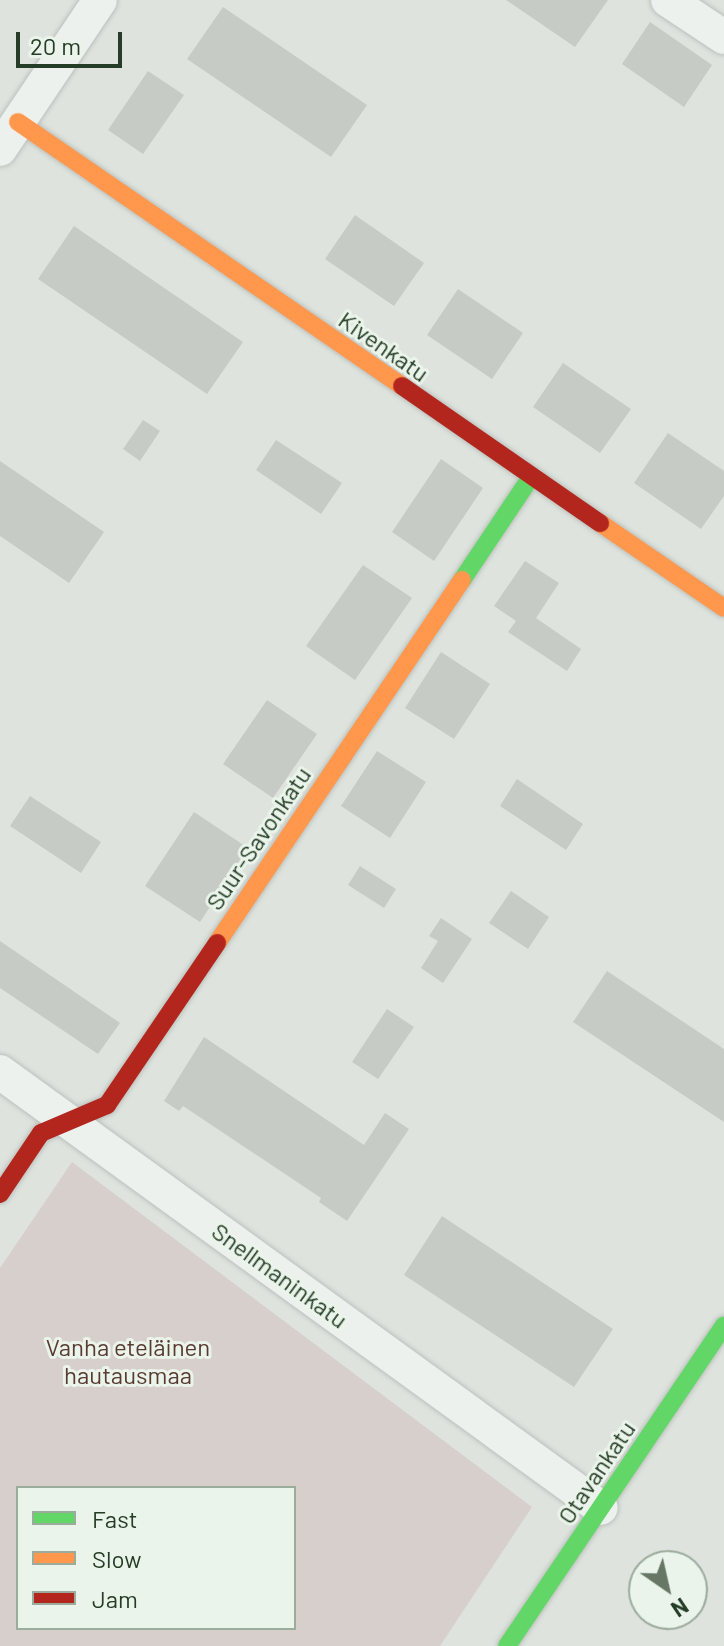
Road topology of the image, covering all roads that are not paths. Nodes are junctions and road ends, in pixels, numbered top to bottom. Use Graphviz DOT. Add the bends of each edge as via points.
graph roads {
  1 [pos="100,0"];
  2 [pos="668,0"];
  3 [pos="724,37"];
  4 [pos="9,136"];
  5 [pos="531,477"];
  6 [pos="724,608"];
  7 [pos="0,1072"];
  8 [pos="66,1120"];
  9 [pos="0,1194"];
  10 [pos="724,1325"];
  11 [pos="601,1508"];
  12 [pos="507,1646"];
  1 -- 4 [label="street"];
  2 -- 3 [label="street"];
  4 -- 5 [label="street, Kivenkatu"];
  5 -- 6 [label="street, Kivenkatu"];
  5 -- 8 [label="street, Suur-Savonkatu" via="107,1105"];
  7 -- 8 [label="street, Snellmaninkatu"];
  8 -- 9 [label="street, Suur-Savonkatu" via="41,1133"];
  8 -- 11 [label="street, Snellmaninkatu"];
  10 -- 11 [label="street, Otavankatu"];
  11 -- 12 [label="street, Otavankatu"];
}
